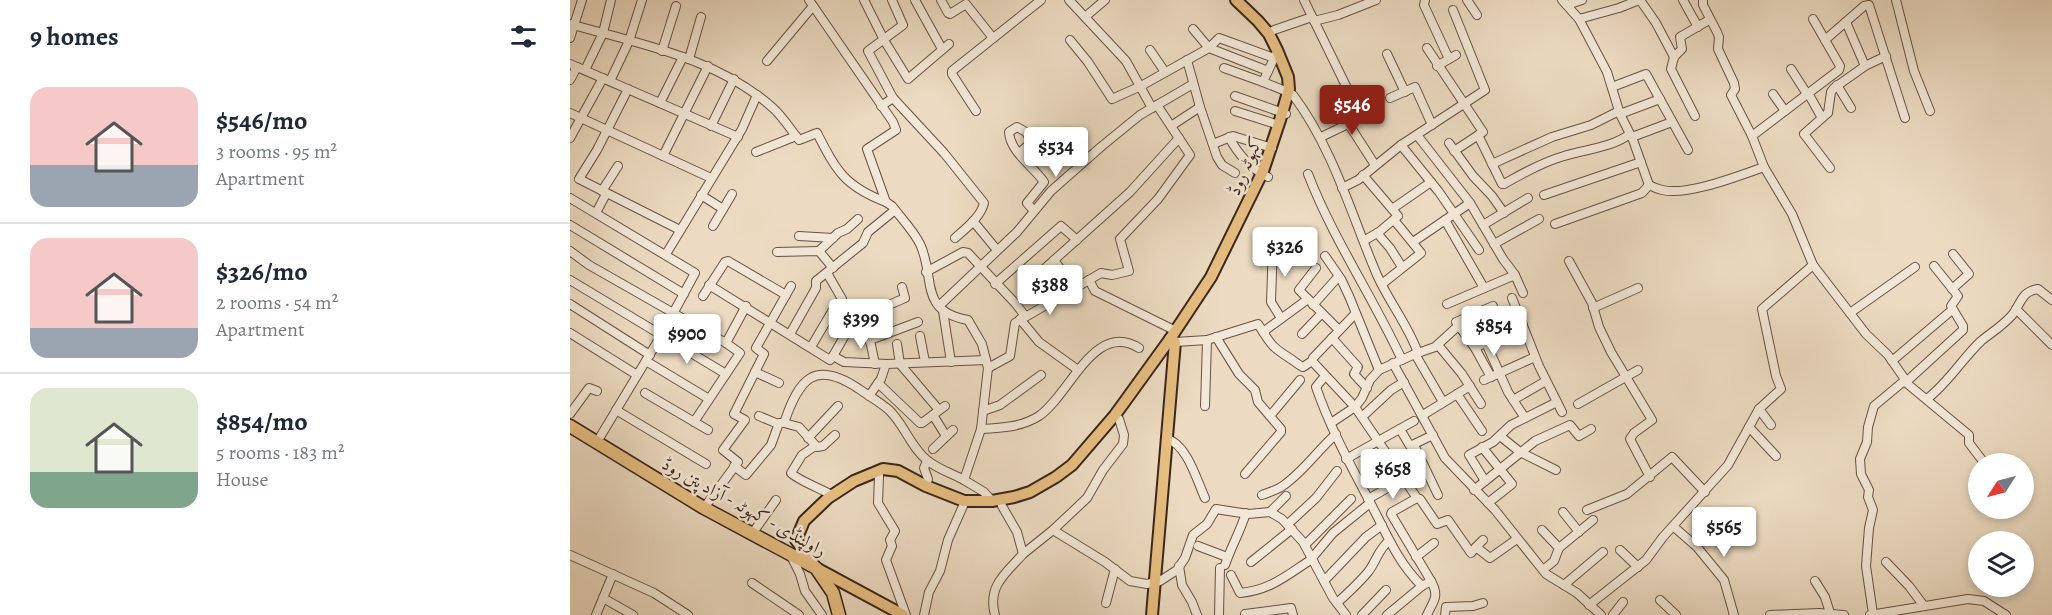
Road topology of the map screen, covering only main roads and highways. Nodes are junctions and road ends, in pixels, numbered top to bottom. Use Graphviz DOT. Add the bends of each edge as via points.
graph roads {
  1 [pos="1236,0"];
  2 [pos="1244,0"];
  3 [pos="1291,93"];
  4 [pos="1285,114"];
  5 [pos="1265,175"];
  6 [pos="1174,338"];
  7 [pos="570,426"];
  8 [pos="997,503"];
  9 [pos="795,550"];
  10 [pos="816,568"];
  11 [pos="839,615"];
  12 [pos="904,615"];
  13 [pos="1152,615"];
  1 -- 3 [label="main road, کہوٹہ روڈ" via="1264,28 1288,77"];
  2 -- 3 [label="main road, کہوٹہ روڈ" via="1263,16 1282,45 1293,77"];
  3 -- 4 [label="main road, کہوٹہ روڈ"];
  4 -- 5 [label="main road, کہوٹہ روڈ"];
  4 -- 5 [label="main road, کہوٹہ روڈ"];
  5 -- 6 [label="main road, کہوٹہ روڈ" via="1216,281"];
  6 -- 8 [label="main road" via="1072,465 1030,492"];
  6 -- 8 [label="main road" via="1119,419 1060,482 1034,496"];
  6 -- 13 [label="main road, کہوٹہ روڈ"];
  7 -- 9 [label="highway, راولپنڈی - کہوٹہ - آزاد پتن روڈ" via="704,508 752,534"];
  8 -- 9 [label="main road" via="963,506 894,476 879,476 820,512 805,528"];
  8 -- 9 [label="main road" via="964,501 898,471 883,469 864,475 832,495 808,516"];
  9 -- 10 [label="highway, راولپنڈی - کہوٹہ - آزاد پتن روڈ"];
  10 -- 11 [label="highway" via="830,587"];
  10 -- 12 [label="main road, راولپنڈی - کہوٹہ - آزاد پتن روڈ"];
}
